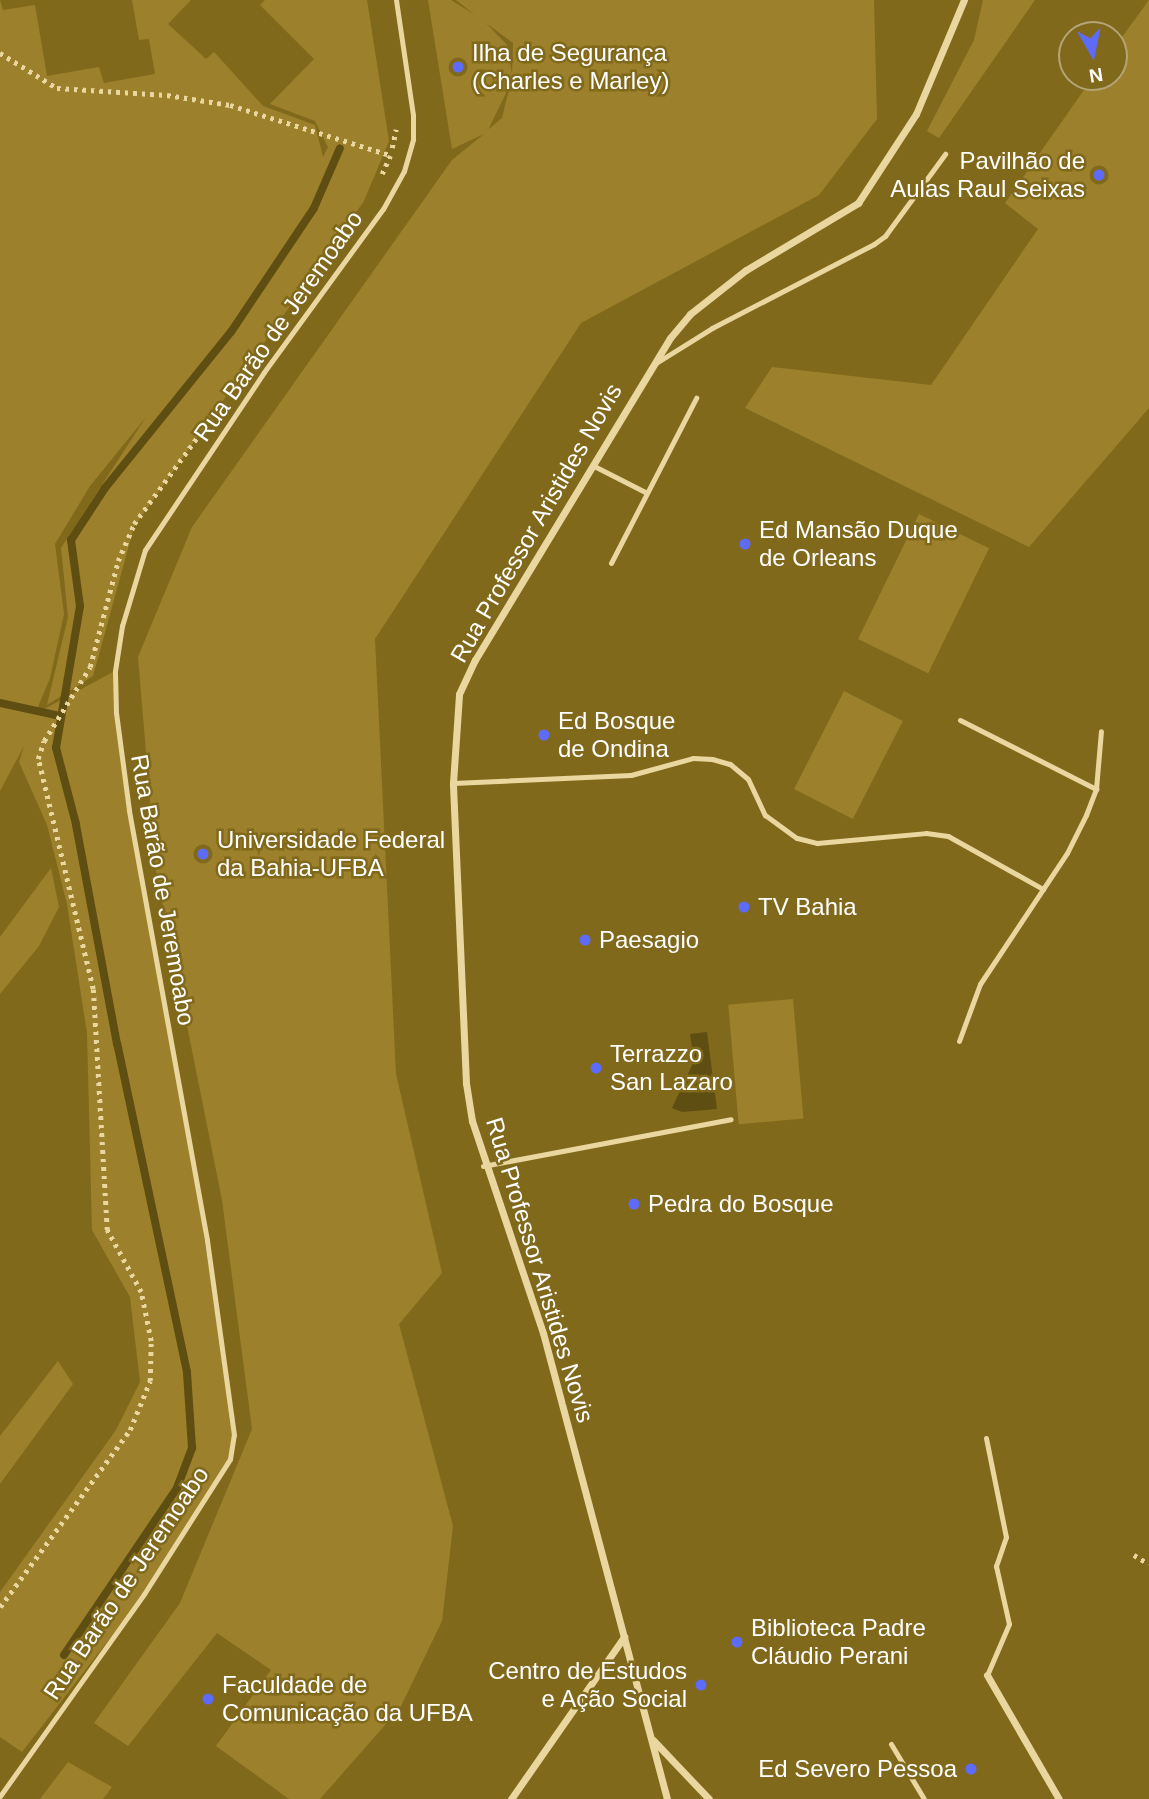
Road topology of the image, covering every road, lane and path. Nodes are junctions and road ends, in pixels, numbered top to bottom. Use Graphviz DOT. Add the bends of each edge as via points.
graph roads {
  1 [pos="396,0"];
  2 [pos="964,0"];
  3 [pos="0,53"];
  4 [pos="396,118"];
  5 [pos="945,154"];
  6 [pos="390,155"];
  7 [pos="377,185"];
  8 [pos="650,367"];
  9 [pos="229,393"];
  10 [pos="695,398"];
  11 [pos="594,466"];
  12 [pos="647,492"];
  13 [pos="611,563"];
  14 [pos="960,720"];
  15 [pos="1101,731"];
  16 [pos="453,783"];
  17 [pos="1096,789"];
  18 [pos="1043,889"];
  19 [pos="959,1041"];
  20 [pos="730,1119"];
  21 [pos="483,1166"];
  22 [pos="986,1438"];
  23 [pos="1134,1555"];
  24 [pos="1149,1564"];
  25 [pos="0,1606"];
  26 [pos="624,1637"];
  27 [pos="987,1675"];
  28 [pos="653,1739"];
  29 [pos="891,1744"];
  30 [pos="0,1796"];
  31 [pos="512,1799"];
  32 [pos="667,1799"];
  33 [pos="709,1799"];
  34 [pos="923,1799"];
  35 [pos="1059,1799"];
  1 -- 30 [label="lane, Rua Barão de Jeremoabo" via="413,115 413,139 404,171 383,209 264,372 145,550 122,626 115,671 129,810 207,1240 234,1435 230,1460 144,1594"];
  2 -- 8 [label="street, Rua Professor Aristides Novis" via="916,114 858,203 715,292 690,314"];
  3 -- 6 [label="path" via="57,88 167,94 230,105"];
  4 -- 6 [label="path"];
  5 -- 8 [label="lane" via="885,236 874,244 712,328"];
  6 -- 7 [label="path"];
  8 -- 11 [label="street, Rua Professor Aristides Novis"];
  9 -- 25 [label="path" via="134,524 118,561 90,667 44,741 38,759 93,989 107,1230 141,1292 151,1341 150,1381 130,1430"];
  10 -- 12 [label="lane"];
  11 -- 12 [label="lane"];
  11 -- 16 [label="street, Rua Professor Aristides Novis" via="475,660 459,695"];
  12 -- 13 [label="lane"];
  14 -- 17 [label="lane"];
  15 -- 17 [label="lane"];
  16 -- 18 [label="lane" via="631,775 693,758 712,759 730,764 748,779 765,815 797,838 817,843 926,833 948,836"];
  16 -- 21 [label="street, Rua Professor Aristides Novis" via="466,1083"];
  17 -- 18 [label="lane" via="1074,841"];
  18 -- 19 [label="lane" via="980,984"];
  20 -- 21 [label="lane"];
  21 -- 26 [label="street, Rua Professor Aristides Novis" via="542,1333"];
  22 -- 27 [label="lane" via="1006,1537 996,1566 1009,1624"];
  23 -- 24 [label="path"];
  26 -- 28 [label="street, Rua Professor Aristides Novis"];
  26 -- 31 [label="street"];
  27 -- 35 [label="street"];
  28 -- 32 [label="street, Rua Professor Aristides Novis"];
  28 -- 33 [label="street"];
  29 -- 34 [label="lane"];
}
